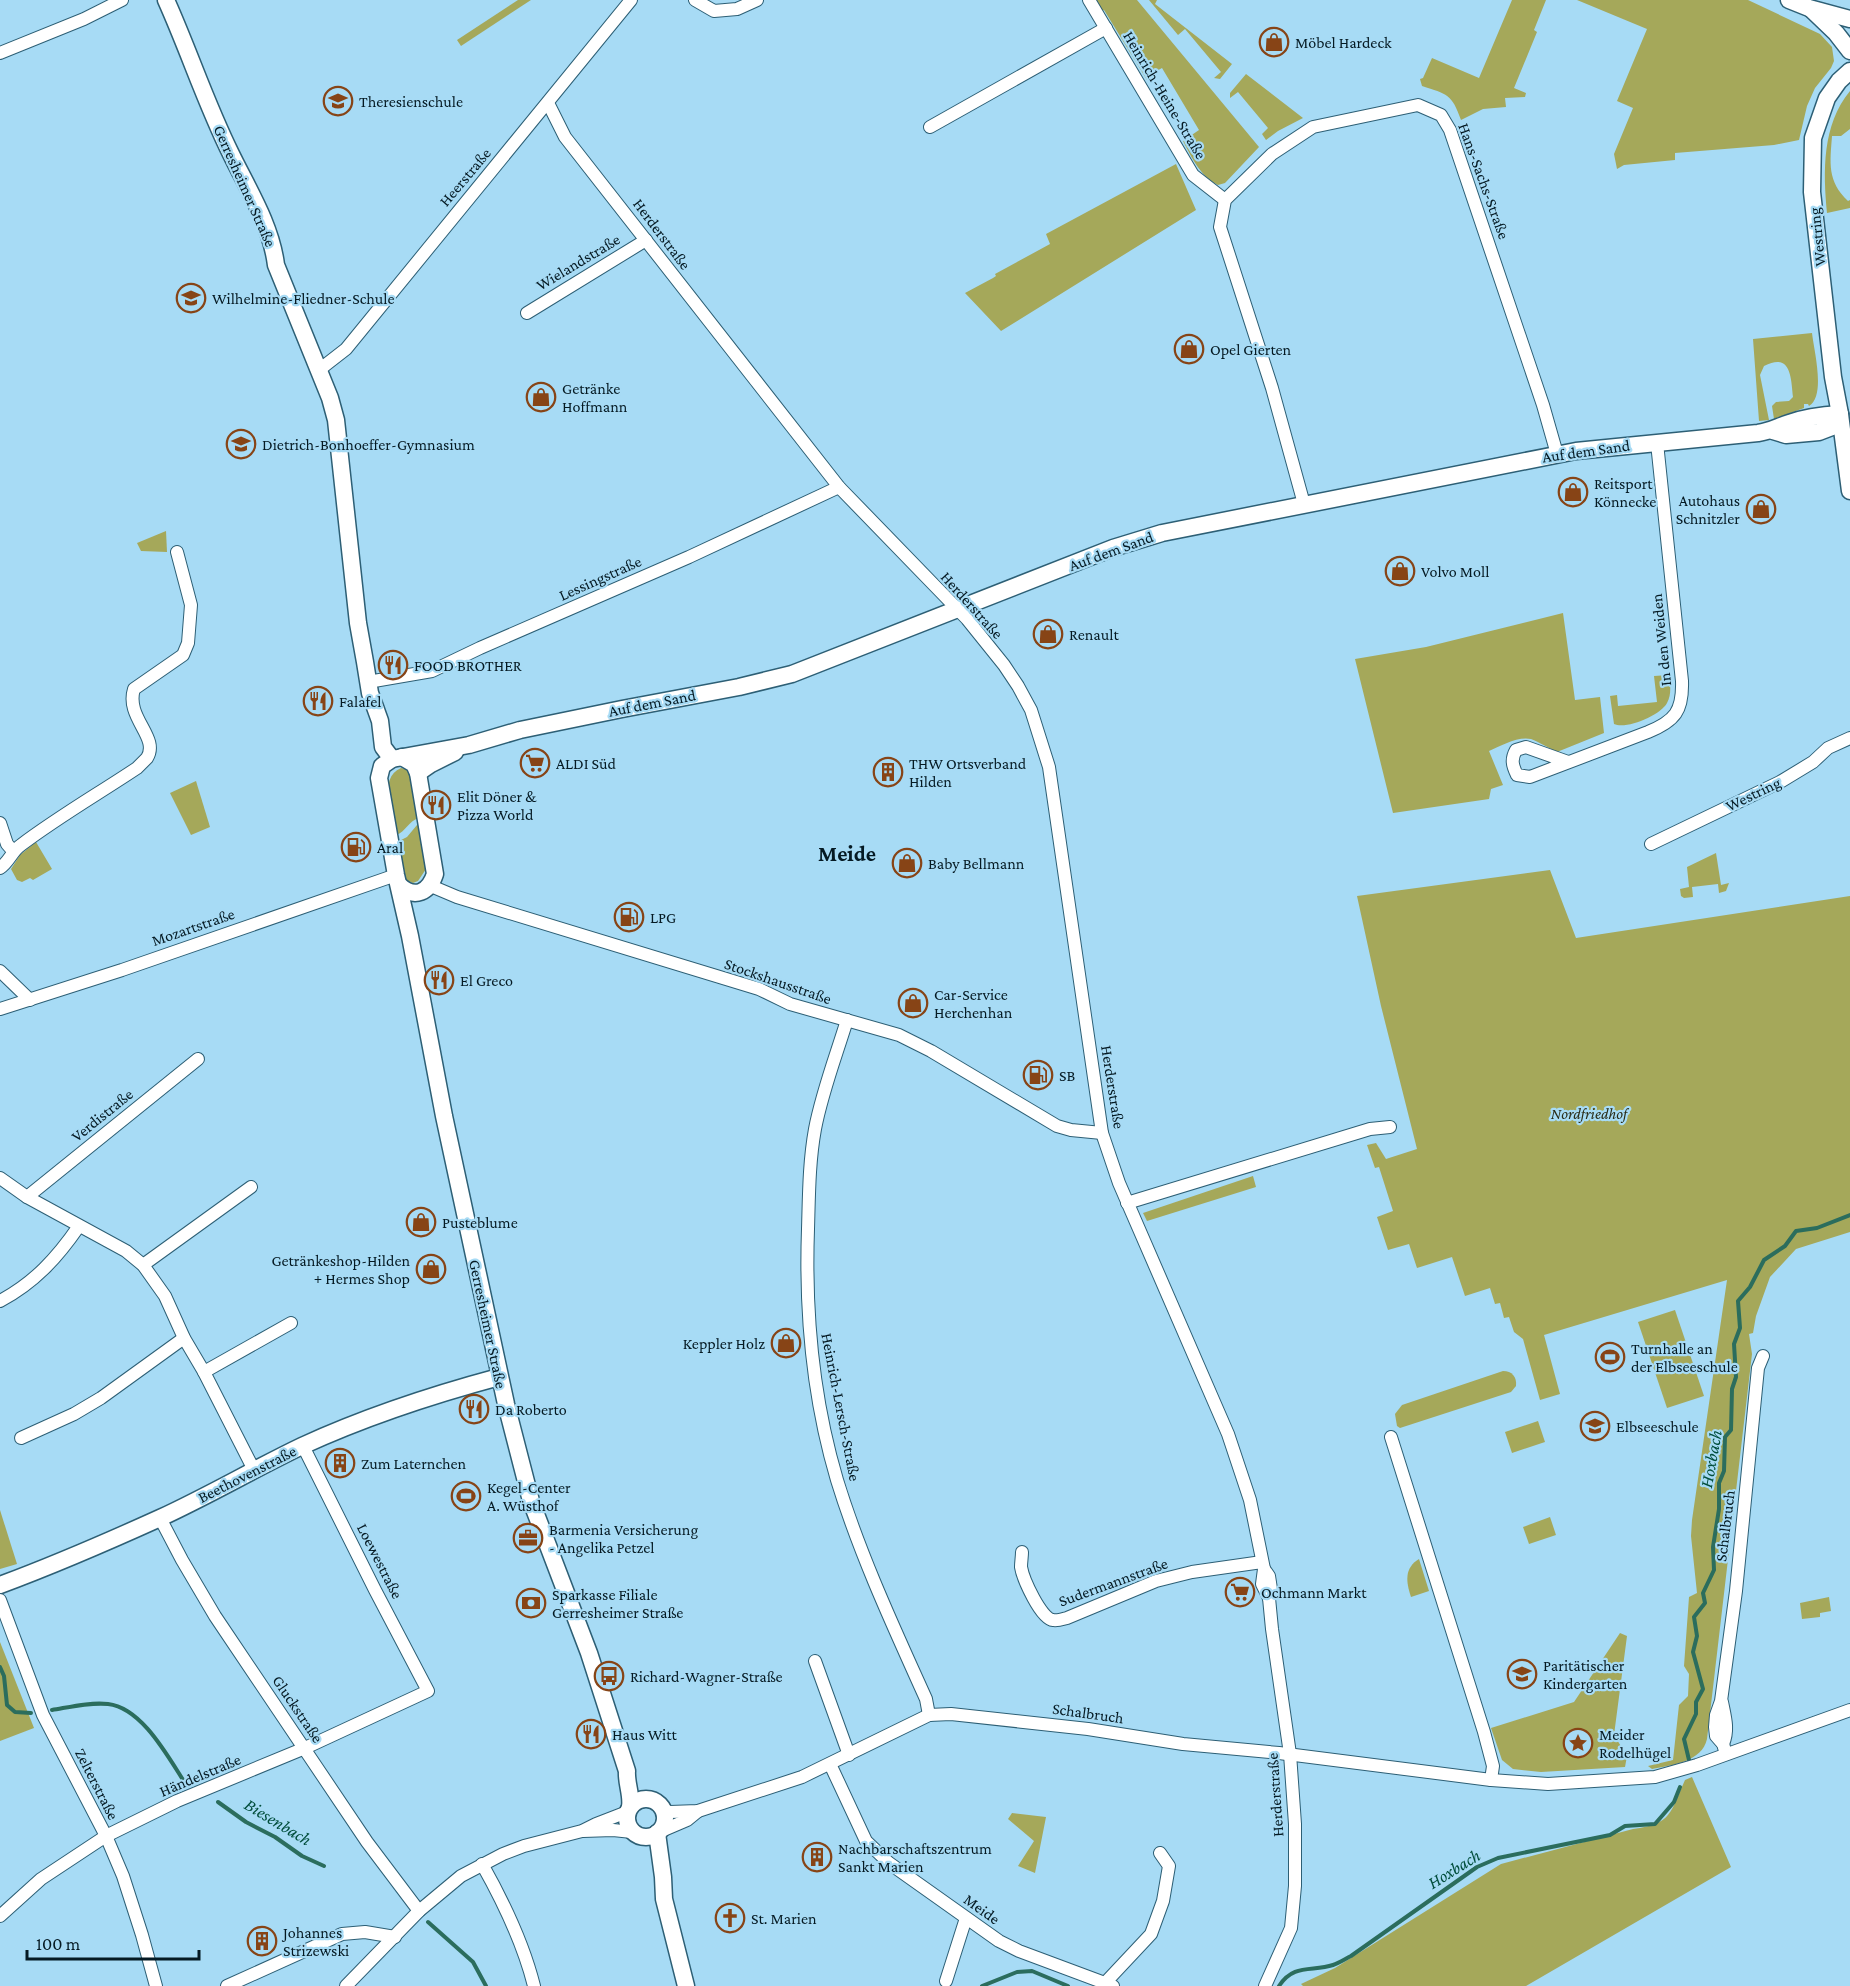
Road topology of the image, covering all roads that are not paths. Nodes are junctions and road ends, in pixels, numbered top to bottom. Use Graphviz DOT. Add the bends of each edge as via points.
graph roads {
  1 [pos="122,0"];
  2 [pos="166,0"];
  3 [pos="631,0"];
  4 [pos="695,0"];
  5 [pos="757,0"];
  6 [pos="1089,0"];
  7 [pos="1789,0"];
  8 [pos="1809,8"];
  9 [pos="1847,20"];
  10 [pos="1106,28"];
  11 [pos="1850,51"];
  12 [pos="0,53"];
  13 [pos="1850,71"];
  14 [pos="548,103"];
  15 [pos="538,115"];
  16 [pos="930,127"];
  17 [pos="565,137"];
  18 [pos="1225,200"];
  19 [pos="646,240"];
  20 [pos="527,313"];
  21 [pos="319,370"];
  22 [pos="1845,410"];
  23 [pos="1657,443"];
  24 [pos="1557,454"];
  25 [pos="839,487"];
  26 [pos="1850,491"];
  27 [pos="1304,504"];
  28 [pos="177,552"];
  29 [pos="957,611"];
  30 [pos="369,688"];
  31 [pos="1850,738"];
  32 [pos="469,745"];
  33 [pos="392,761"];
  34 [pos="1568,762"];
  35 [pos="418,773"];
  36 [pos="0,823"];
  37 [pos="1651,844"];
  38 [pos="13,851"];
  39 [pos="0,868"];
  40 [pos="397,880"];
  41 [pos="425,889"];
  42 [pos="410,936"];
  43 [pos="0,971"];
  44 [pos="30,1000"];
  45 [pos="0,1009"];
  46 [pos="847,1020"];
  47 [pos="198,1059"];
  48 [pos="1390,1127"];
  49 [pos="1102,1133"];
  50 [pos="0,1178"];
  51 [pos="251,1187"];
  52 [pos="27,1197"];
  53 [pos="1127,1203"];
  54 [pos="79,1226"];
  55 [pos="143,1265"];
  56 [pos="0,1301"];
  57 [pos="291,1323"];
  58 [pos="184,1338"];
  59 [pos="1763,1356"];
  60 [pos="204,1372"];
  61 [pos="499,1377"];
  62 [pos="1391,1437"];
  63 [pos="21,1438"];
  64 [pos="303,1446"];
  65 [pos="254,1470"];
  66 [pos="160,1518"];
  67 [pos="1022,1552"];
  68 [pos="1263,1566"];
  69 [pos="0,1585"];
  70 [pos="0,1600"];
  71 [pos="815,1661"];
  72 [pos="428,1690"];
  73 [pos="1850,1710"];
  74 [pos="929,1715"];
  75 [pos="304,1748"];
  76 [pos="1724,1749"];
  77 [pos="1290,1754"];
  78 [pos="849,1755"];
  79 [pos="830,1764"];
  80 [pos="627,1771"];
  81 [pos="1491,1780"];
  82 [pos="648,1799"];
  83 [pos="628,1810"];
  84 [pos="663,1810"];
  85 [pos="698,1811"];
  86 [pos="582,1832"];
  87 [pos="648,1834"];
  88 [pos="106,1836"];
  89 [pos="1160,1853"];
  90 [pos="482,1864"];
  91 [pos="419,1911"];
  92 [pos="0,1916"];
  93 [pos="966,1917"];
  94 [pos="395,1937"];
  95 [pos="946,1981"];
  96 [pos="1109,1984"];
  97 [pos="156,1986"];
  98 [pos="227,1986"];
  99 [pos="346,1986"];
  100 [pos="534,1986"];
  101 [pos="686,1986"];
  102 [pos="1265,1986"];
  1 -- 12 [label="street"];
  2 -- 21 [label="street, Gerresheimer Straße" via="273,245 276,265"];
  3 -- 14 [label="street, Heerstraße"];
  4 -- 5 [label="street" via="714,11 737,9"];
  6 -- 10 [label="street, Heinrich-Heine-Straße"];
  7 -- 8 [label="street"];
  8 -- 9 [label="street"];
  8 -- 11 [label="street"];
  10 -- 16 [label="street, Heinrich-Heine-Straße"];
  10 -- 18 [label="street, Heinrich-Heine-Straße" via="1193,175"];
  13 -- 22 [label="street, Westring" via="1827,98 1813,138 1812,192 1833,377"];
  14 -- 15 [label="street, Heerstraße"];
  14 -- 17 [label="street, Herderstraße"];
  15 -- 17 [label="street, Herderstraße"];
  15 -- 21 [label="street, Heerstraße" via="346,349"];
  17 -- 19 [label="street, Herderstraße"];
  18 -- 24 [label="street, Hans-Sachs-Straße" via="1272,154 1312,127 1418,105 1442,115 1467,176"];
  18 -- 27 [label="street" via="1220,227 1272,388"];
  19 -- 20 [label="street, Wielandstraße"];
  19 -- 25 [label="street, Herderstraße"];
  21 -- 30 [label="street, Gerresheimer Straße" via="336,420"];
  22 -- 23 [label="street, Auf dem Sand" via="1832,427 1818,432 1786,435 1773,431"];
  22 -- 26 [label="street, Westring"];
  23 -- 24 [label="street, Auf dem Sand"];
  23 -- 34 [label="street, In den Weiden" via="1683,694 1666,725"];
  24 -- 27 [label="street, Auf dem Sand"];
  25 -- 29 [label="street, Herderstraße"];
  25 -- 30 [label="street, Lessingstraße" via="432,671"];
  27 -- 29 [label="street, Auf dem Sand" via="1162,533 1113,548"];
  28 -- 38 [label="street" via="191,605 188,643 183,655 134,689 131,698 133,711 147,735 147,757"];
  29 -- 32 [label="street, Auf dem Sand" via="792,674 520,730"];
  29 -- 49 [label="street, Herderstraße" via="1018,686 1041,738 1057,817"];
  30 -- 33 [label="street, Gerresheimer Straße" via="375,748"];
  31 -- 37 [label="street, Westring" via="1828,748 1814,762 1780,782"];
  32 -- 33 [label="street, Auf dem Sand"];
  32 -- 35 [label="street, Auf dem Sand"];
  33 -- 35 [label="street, Gerresheimer Straße" via="414,764"];
  33 -- 40 [label="street, Gerresheimer Straße" via="379,778"];
  35 -- 41 [label="street, Gerresheimer Straße" via="435,874"];
  36 -- 38 [label="street"];
  38 -- 39 [label="street"];
  40 -- 41 [label="street" via="411,892"];
  40 -- 42 [label="street, Gerresheimer Straße"];
  40 -- 44 [label="street, Mozartstraße"];
  41 -- 42 [label="street, Gerresheimer Straße"];
  41 -- 46 [label="street, Stockshausstraße" via="759,989 790,1004"];
  42 -- 61 [label="street, Gerresheimer Straße"];
  43 -- 44 [label="street"];
  44 -- 45 [label="street, Mozartstraße"];
  46 -- 49 [label="street, Stockshausstraße" via="899,1035 931,1051 1057,1126"];
  46 -- 74 [label="street, Heinrich-Lersch-Straße" via="815,1127 810,1161 807,1270 812,1352 837,1479 853,1527 926,1699"];
  47 -- 52 [label="street, Verdistraße"];
  48 -- 53 [label="street" via="1370,1129"];
  49 -- 53 [label="street, Herderstraße"];
  50 -- 52 [label="street"];
  51 -- 55 [label="street"];
  52 -- 54 [label="street"];
  53 -- 68 [label="street, Herderstraße" via="1228,1432 1250,1500"];
  54 -- 55 [label="street" via="126,1251"];
  54 -- 56 [label="street" via="43,1271"];
  55 -- 58 [label="street" via="165,1296"];
  57 -- 60 [label="street"];
  58 -- 60 [label="street"];
  58 -- 63 [label="street" via="101,1398"];
  59 -- 76 [label="street, Schalbruch" via="1758,1368 1722,1701 1716,1715 1716,1736"];
  60 -- 65 [label="street"];
  61 -- 64 [label="street, Beethovenstraße" via="434,1395"];
  61 -- 80 [label="street, Gerresheimer Straße" via="531,1501 590,1653"];
  62 -- 81 [label="street" via="1484,1732 1493,1766"];
  64 -- 65 [label="street, Beethovenstraße"];
  64 -- 72 [label="street, Loewestraße"];
  65 -- 66 [label="street, Beethovenstraße"];
  66 -- 69 [label="street, Beethovenstraße"];
  66 -- 75 [label="street, Gluckstraße" via="215,1616"];
  67 -- 68 [label="street, Sudermannstraße" via="1024,1578 1042,1612 1053,1621 1166,1578"];
  68 -- 77 [label="street, Herderstraße" via="1270,1582"];
  70 -- 88 [label="street, Zelterstraße" via="43,1715"];
  71 -- 78 [label="street"];
  72 -- 75 [label="street, Händelstraße"];
  73 -- 76 [label="street, Schalbruch"];
  74 -- 77 [label="street, Schalbruch" via="951,1714"];
  74 -- 78 [label="street, Schalbruch"];
  75 -- 88 [label="street, Händelstraße"];
  75 -- 91 [label="street, Gluckstraße"];
  76 -- 81 [label="street, Schalbruch" via="1697,1765 1655,1778 1548,1784"];
  77 -- 81 [label="street, Schalbruch"];
  77 -- 102 [label="street, Herderstraße" via="1295,1824 1291,1928"];
  78 -- 79 [label="street, Schalbruch"];
  79 -- 85 [label="street, Schalbruch"];
  79 -- 93 [label="street, Meide" via="867,1841 889,1863"];
  80 -- 82 [label="street, Gerresheimer Straße"];
  80 -- 83 [label="street, Gerresheimer Straße" via="631,1800"];
  82 -- 83 [label="street" via="638,1800"];
  82 -- 84 [label="street"];
  83 -- 86 [label="street"];
  83 -- 87 [label="street" via="627,1824"];
  84 -- 85 [label="street, Schalbruch"];
  84 -- 87 [label="street" via="665,1819"];
  85 -- 87 [label="street, Schalbruch" via="687,1820"];
  86 -- 87 [label="street"];
  86 -- 90 [label="street" via="524,1846"];
  87 -- 101 [label="street" via="646,1843"];
  88 -- 92 [label="street, Händelstraße" via="41,1879"];
  88 -- 97 [label="street, Zelterstraße" via="129,1895"];
  89 -- 96 [label="street, Meide" via="1169,1866 1157,1920 1151,1934"];
  90 -- 91 [label="street" via="449,1884"];
  90 -- 100 [label="street" via="516,1928"];
  91 -- 94 [label="street"];
  93 -- 95 [label="street"];
  93 -- 96 [label="street, Meide" via="1019,1951"];
  94 -- 98 [label="street" via="365,1932 342,1935"];
  94 -- 99 [label="street"];
}
